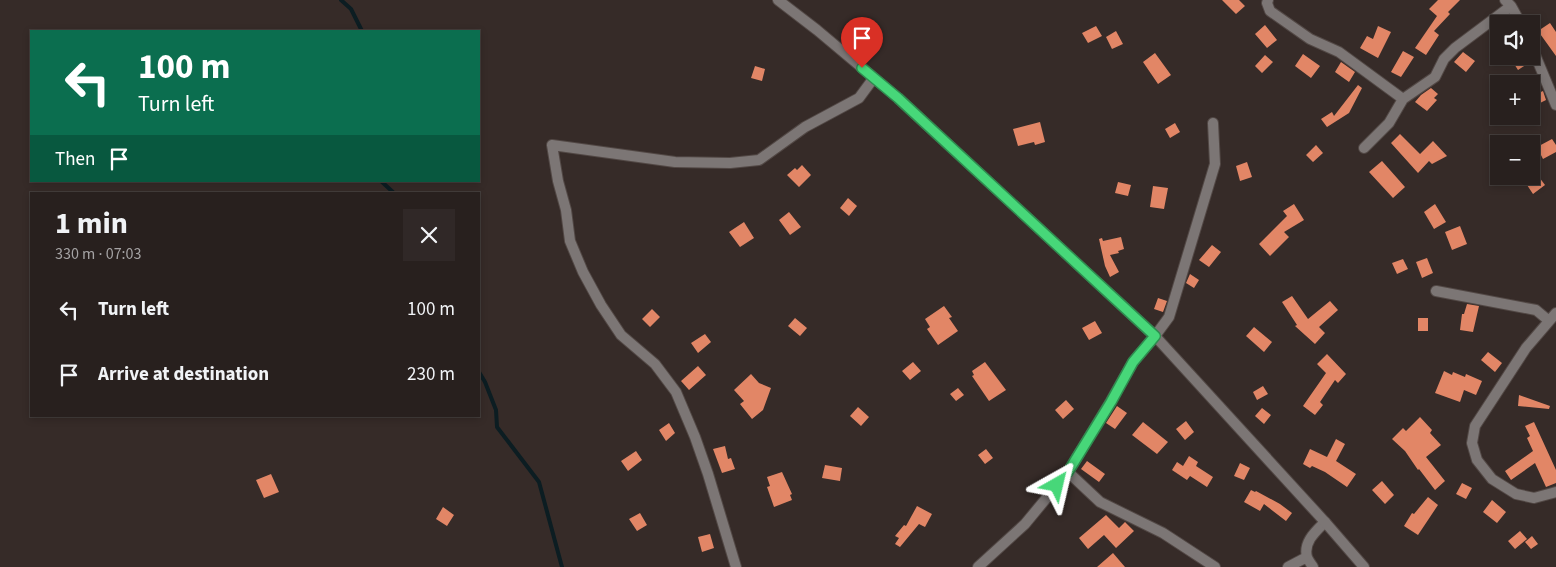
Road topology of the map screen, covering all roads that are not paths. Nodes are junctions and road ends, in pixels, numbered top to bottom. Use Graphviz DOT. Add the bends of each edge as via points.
graph roads {
  1 [pos="778,0"];
  2 [pos="1268,0"];
  3 [pos="1508,3"];
  4 [pos="1515,15"];
  5 [pos="1539,65"];
  6 [pos="874,79"];
  7 [pos="1403,99"];
  8 [pos="1556,105"];
  9 [pos="1212,123"];
  10 [pos="1364,148"];
  11 [pos="1436,291"];
  12 [pos="1552,317"];
  13 [pos="1155,336"];
  14 [pos="1068,472"];
  15 [pos="1556,492"];
  16 [pos="1325,522"];
  17 [pos="1307,557"];
  18 [pos="736,567"];
  19 [pos="978,567"];
  20 [pos="1215,567"];
  21 [pos="1288,567"];
  22 [pos="1313,567"];
  23 [pos="1364,567"];
  1 -- 6 [label="street"];
  2 -- 7 [label="street" via="1270,11 1310,39 1339,52"];
  3 -- 4 [label="street"];
  3 -- 7 [label="street" via="1444,58 1435,77"];
  5 -- 8 [label="street"];
  6 -- 13 [label="street"];
  6 -- 18 [label="street" via="859,98 806,127 759,160 676,162 552,145 570,241 583,272 621,335 655,364 676,392 708,474"];
  7 -- 10 [label="street" via="1389,123"];
  9 -- 13 [label="street" via="1214,164 1168,317"];
  11 -- 12 [label="street" via="1536,310"];
  12 -- 15 [label="street" via="1526,348 1474,426 1472,443 1478,460 1492,479 1516,494 1534,498"];
  13 -- 14 [label="street" via="1133,362"];
  13 -- 16 [label="street"];
  14 -- 19 [label="street" via="1025,524"];
  14 -- 20 [label="street" via="1100,502 1156,530"];
  16 -- 17 [label="street" via="1312,535"];
  16 -- 23 [label="street"];
  17 -- 21 [label="street"];
  17 -- 22 [label="street"];
}
